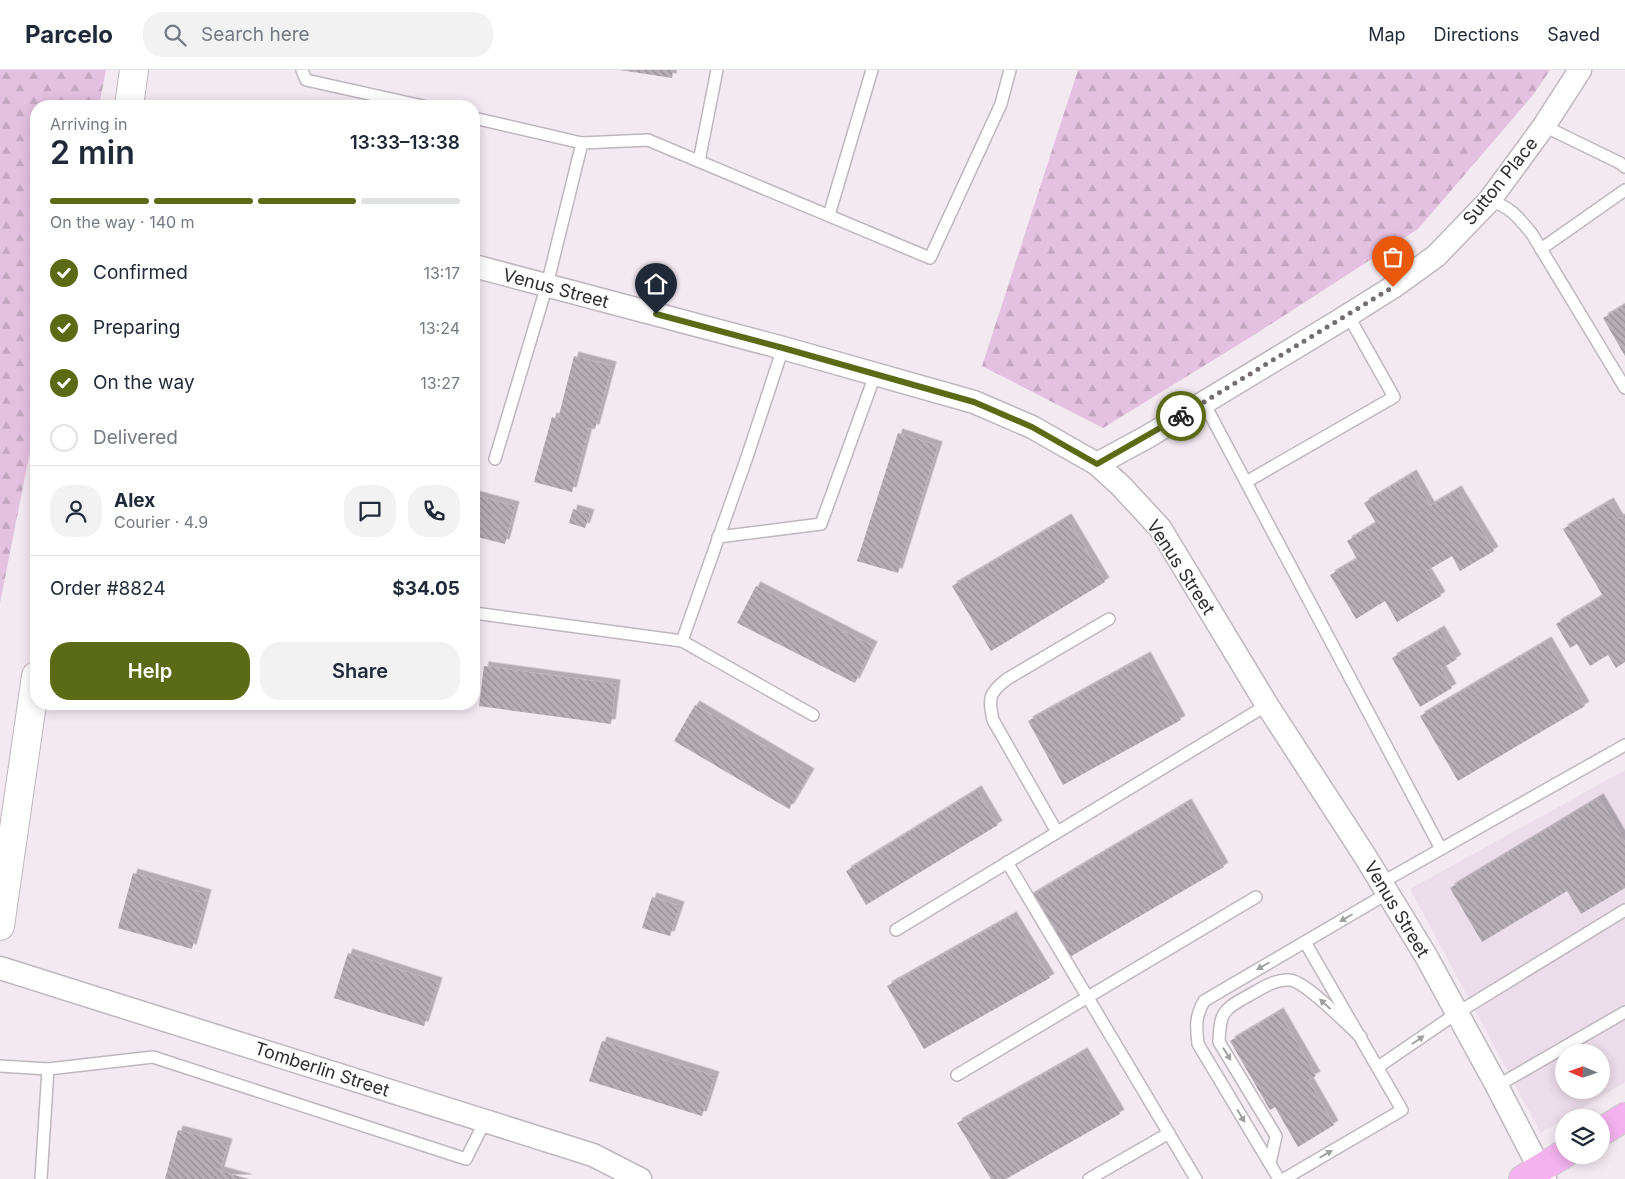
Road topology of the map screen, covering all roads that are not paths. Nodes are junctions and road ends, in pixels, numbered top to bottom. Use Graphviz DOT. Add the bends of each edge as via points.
graph roads {
  1 [pos="134,70"];
  2 [pos="302,70"];
  3 [pos="717,70"];
  4 [pos="872,70"];
  5 [pos="1010,70"];
  6 [pos="1580,70"];
  7 [pos="130,100"];
  8 [pos="396,100"];
  9 [pos="480,119"];
  10 [pos="1544,126"];
  11 [pos="582,142"];
  12 [pos="699,161"];
  13 [pos="1625,167"];
  14 [pos="1625,190"];
  15 [pos="1489,201"];
  16 [pos="829,216"];
  17 [pos="1541,249"];
  18 [pos="480,268"];
  19 [pos="547,285"];
  20 [pos="1348,315"];
  21 [pos="783,348"];
  22 [pos="875,374"];
  23 [pos="1625,388"];
  24 [pos="1204,402"];
  25 [pos="495,459"];
  26 [pos="1097,464"];
  27 [pos="1246,482"];
  28 [pos="718,537"];
  29 [pos="480,614"];
  30 [pos="1109,620"];
  31 [pos="682,641"];
  32 [pos="1267,706"];
  33 [pos="31,710"];
  34 [pos="813,715"];
  35 [pos="1625,745"];
  36 [pos="1057,832"];
  37 [pos="1441,849"];
  38 [pos="1008,862"];
  39 [pos="1384,888"];
  40 [pos="1256,897"];
  41 [pos="1625,910"];
  42 [pos="0,926"];
  43 [pos="896,930"];
  44 [pos="1305,942"];
  45 [pos="0,968"];
  46 [pos="1088,998"];
  47 [pos="1625,1012"];
  48 [pos="1457,1013"];
  49 [pos="1361,1037"];
  50 [pos="0,1066"];
  51 [pos="1378,1067"];
  52 [pos="48,1069"];
  53 [pos="957,1075"];
  54 [pos="1497,1086"];
  55 [pos="1625,1117"];
  56 [pos="485,1121"];
  57 [pos="1610,1126"];
  58 [pos="1169,1134"];
  59 [pos="1555,1161"];
  60 [pos="1270,1162"];
  61 [pos="1536,1175"];
  62 [pos="40,1179"];
  63 [pos="640,1179"];
  64 [pos="1089,1179"];
  65 [pos="1196,1179"];
  66 [pos="1279,1179"];
  67 [pos="1284,1179"];
  1 -- 7 [label="street"];
  2 -- 8 [label="lane" via="306,80"];
  3 -- 12 [label="lane"];
  4 -- 16 [label="lane"];
  5 -- 16 [label="lane" via="1001,104 930,258"];
  6 -- 10 [label="street, Sutton Place"];
  9 -- 11 [label="lane"];
  10 -- 13 [label="lane"];
  10 -- 15 [label="street, Sutton Place"];
  11 -- 12 [label="lane" via="648,140"];
  11 -- 19 [label="lane"];
  12 -- 16 [label="lane"];
  14 -- 17 [label="lane"];
  15 -- 17 [label="lane" via="1500,203 1516,215"];
  15 -- 20 [label="street, Sutton Place" via="1436,256"];
  17 -- 23 [label="lane"];
  18 -- 19 [label="street, Venus Street"];
  19 -- 21 [label="street, Venus Street"];
  19 -- 25 [label="lane"];
  20 -- 24 [label="street, Sutton Place"];
  20 -- 27 [label="lane" via="1394,397"];
  21 -- 22 [label="street, Venus Street"];
  21 -- 28 [label="lane"];
  22 -- 26 [label="street, Venus Street" via="974,402 1032,427"];
  22 -- 28 [label="lane" via="821,524"];
  24 -- 26 [label="street, Sutton Place"];
  24 -- 27 [label="lane"];
  26 -- 32 [label="street, Venus Street" via="1160,528"];
  27 -- 37 [label="lane"];
  28 -- 31 [label="lane"];
  29 -- 31 [label="lane"];
  30 -- 36 [label="lane" via="1007,679 994,689 990,704 993,720"];
  31 -- 34 [label="lane"];
  32 -- 36 [label="lane"];
  32 -- 39 [label="street, Venus Street"];
  33 -- 42 [label="street"];
  35 -- 37 [label="lane"];
  36 -- 38 [label="lane"];
  37 -- 39 [label="lane"];
  38 -- 43 [label="lane"];
  38 -- 46 [label="lane"];
  39 -- 44 [label="lane, one-way"];
  39 -- 48 [label="street, Venus Street"];
  40 -- 46 [label="lane"];
  41 -- 48 [label="lane"];
  44 -- 49 [label="lane"];
  44 -- 60 [label="lane, one-way" via="1204,1001 1197,1012 1198,1044"];
  45 -- 56 [label="street, Tomberlin Street"];
  46 -- 53 [label="lane"];
  46 -- 58 [label="lane"];
  47 -- 54 [label="lane"];
  51 -- 48 [label="lane, one-way"];
  48 -- 54 [label="street, Venus Street"];
  49 -- 51 [label="lane"];
  49 -- 60 [label="lane, one-way" via="1308,989 1290,980 1272,983 1227,1008 1220,1025 1220,1042 1276,1136"];
  50 -- 52 [label="lane"];
  67 -- 51 [label="lane, one-way" via="1402,1110"];
  52 -- 56 [label="lane" via="153,1057 466,1159"];
  52 -- 62 [label="lane"];
  54 -- 61 [label="street, Venus Street"];
  55 -- 57 [label="highway"];
  56 -- 63 [label="street, Tomberlin Street" via="593,1155"];
  58 -- 64 [label="lane"];
  58 -- 65 [label="lane"];
  59 -- 61 [label="highway"];
  60 -- 66 [label="lane"];
}
